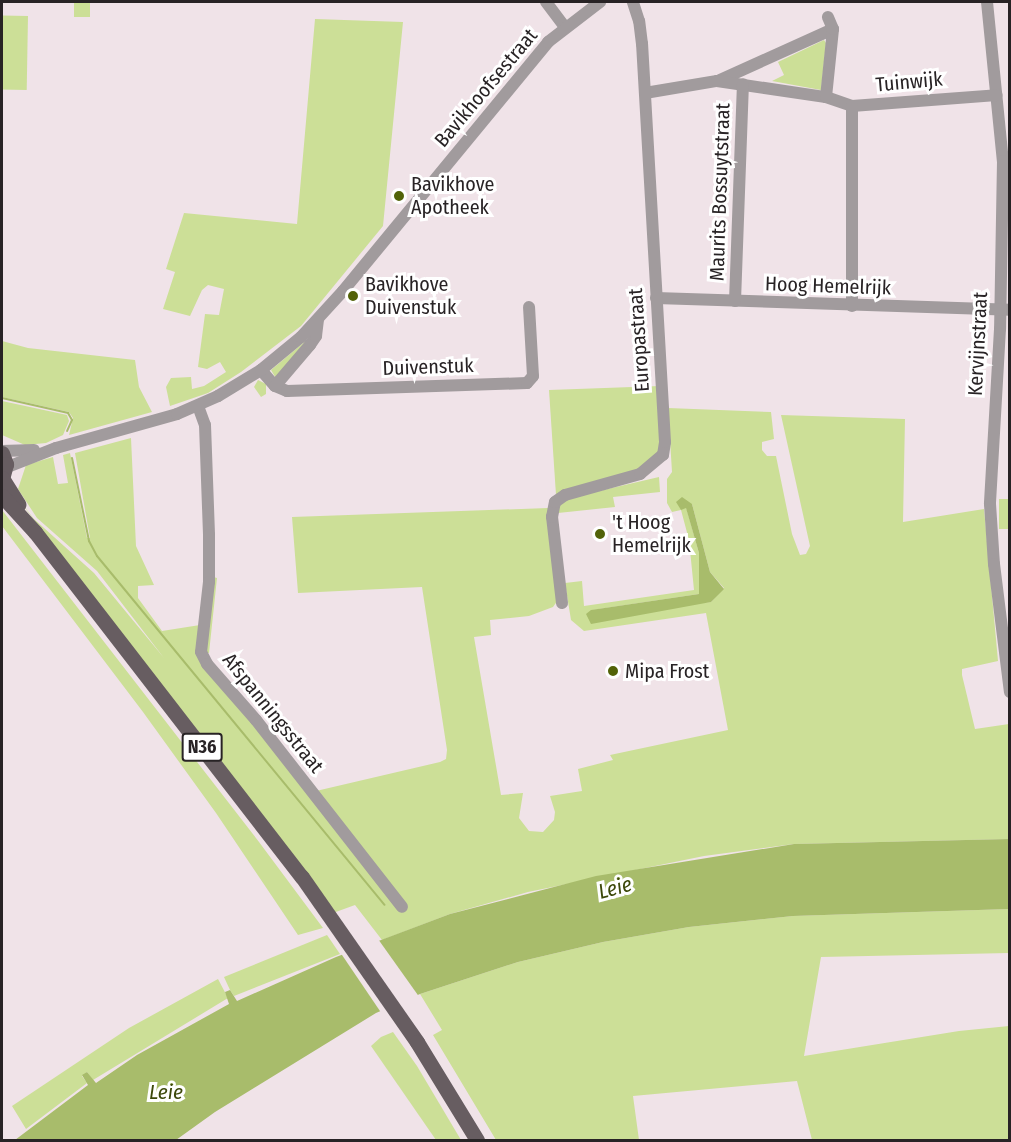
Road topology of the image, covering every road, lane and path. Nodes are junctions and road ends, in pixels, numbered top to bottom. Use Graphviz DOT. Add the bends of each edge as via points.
graph roads {
  1 [pos="546,2"];
  2 [pos="600,2"];
  3 [pos="633,2"];
  4 [pos="987,2"];
  5 [pos="565,27"];
  6 [pos="717,81"];
  7 [pos="743,84"];
  8 [pos="645,93"];
  9 [pos="997,95"];
  10 [pos="826,97"];
  11 [pos="852,106"];
  12 [pos="656,297"];
  13 [pos="735,301"];
  14 [pos="852,306"];
  15 [pos="529,308"];
  16 [pos="1004,311"];
  17 [pos="318,318"];
  18 [pos="261,370"];
  19 [pos="275,386"];
  20 [pos="198,406"];
  21 [pos="56,448"];
  22 [pos="2,452"];
  23 [pos="3,475"];
  24 [pos="2,496"];
  25 [pos="35,531"];
  26 [pos="562,603"];
  27 [pos="1009,690"];
  28 [pos="402,908"];
  29 [pos="477,1140"];
  1 -- 5 [label="street"];
  2 -- 5 [label="street, Bavikhoofsestraat"];
  3 -- 8 [label="street, Europastraat" via="639,21"];
  4 -- 9 [label="street, Kervijnstraat"];
  5 -- 17 [label="street, Bavikhoofsestraat" via="533,59"];
  6 -- 7 [label="street, Tuinwijk"];
  6 -- 8 [label="street, Tuinwijk"];
  6 -- 10 [label="street, Tuinwijk" via="830,23"];
  7 -- 10 [label="street, Tuinwijk"];
  7 -- 13 [label="street, Maurits Bossuytstraat"];
  8 -- 12 [label="street, Europastraat"];
  9 -- 11 [label="street, Tuinwijk"];
  9 -- 16 [label="street, Kervijnstraat" via="1003,160"];
  10 -- 11 [label="street, Tuinwijk"];
  11 -- 14 [label="street"];
  12 -- 13 [label="street, Hoog Hemelrijk"];
  12 -- 26 [label="street, Europastraat" via="663,455 640,474 565,495 555,502 552,517"];
  13 -- 14 [label="street, Hoog Hemelrijk"];
  14 -- 16 [label="street, Hoog Hemelrijk"];
  15 -- 19 [label="street, Duivenstuk" via="533,376 527,383 287,391"];
  16 -- 27 [label="street, Kervijnstraat" via="990,504"];
  17 -- 18 [label="street, Bavikhoofsestraat"];
  17 -- 19 [label="street, Bavikhoofsestraat" via="316,336"];
  18 -- 19 [label="street"];
  18 -- 20 [label="street, Bavikhoofsestraat"];
  20 -- 21 [label="street, Bavikhoofsestraat"];
  20 -- 28 [label="street, Afspanningsstraat" via="205,424 209,535 209,582 201,652"];
  21 -- 22 [label="street, Bavikhoofsestraat"];
  21 -- 23 [label="street, Bavikhoofsestraat"];
  22 -- 23 [label="main road, N36"];
  23 -- 25 [label="main road, N36"];
  24 -- 25 [label="main road, N36"];
  25 -- 29 [label="main road, N36" via="330,915 417,1042"];
}
